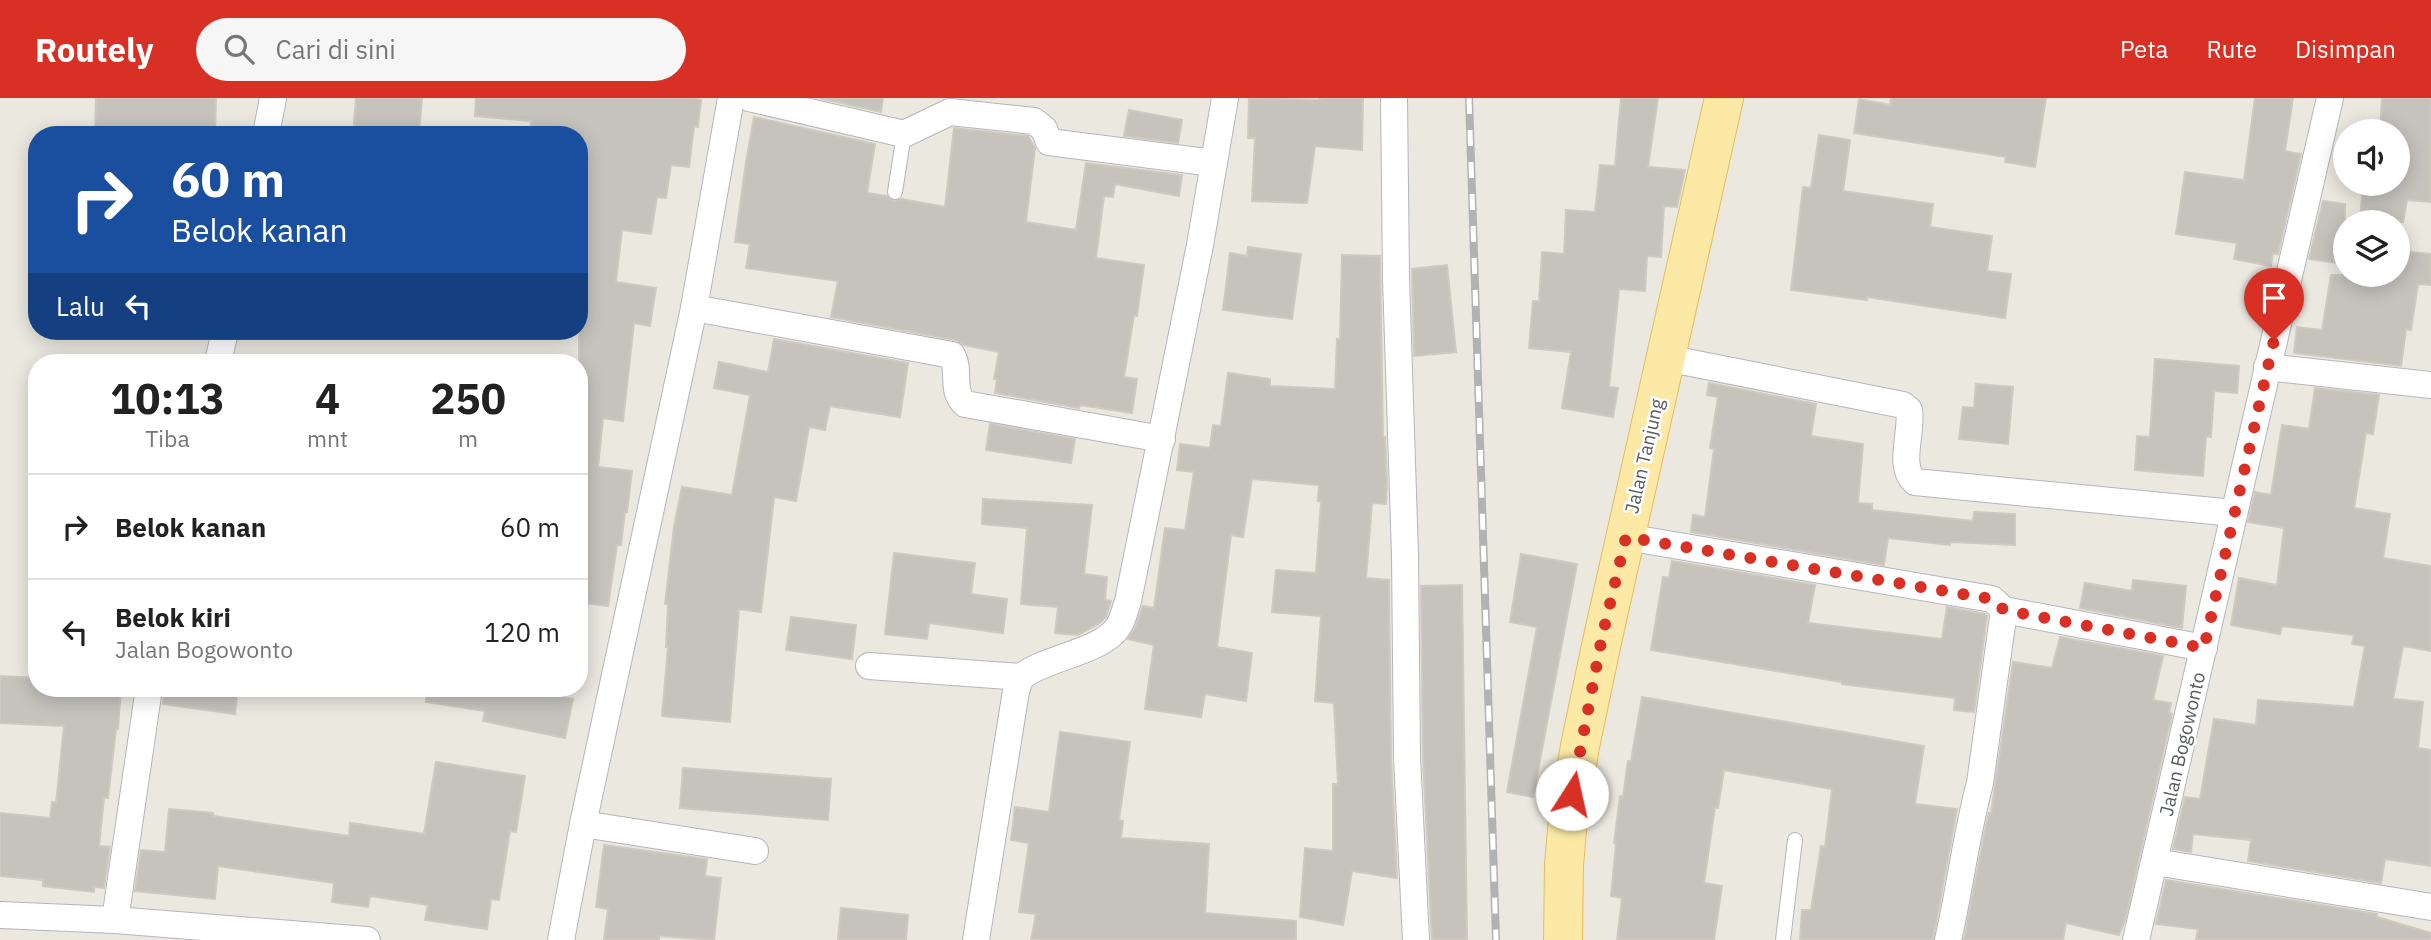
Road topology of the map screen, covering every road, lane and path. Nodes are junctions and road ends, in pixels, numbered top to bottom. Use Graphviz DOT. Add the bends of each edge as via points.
graph roads {
  1 [pos="273,98"];
  2 [pos="731,98"];
  3 [pos="748,98"];
  4 [pos="1225,98"];
  5 [pos="1394,98"];
  6 [pos="1724,98"];
  7 [pos="2330,98"];
  8 [pos="268,126"];
  9 [pos="904,134"];
  10 [pos="1214,163"];
  11 [pos="895,192"];
  12 [pos="694,309"];
  13 [pos="1665,358"];
  14 [pos="2267,367"];
  15 [pos="2431,385"];
  16 [pos="1161,439"];
  17 [pos="2234,513"];
  18 [pos="1626,537"];
  19 [pos="2004,610"];
  20 [pos="2204,648"];
  21 [pos="869,666"];
  22 [pos="1021,677"];
  23 [pos="148,697"];
  24 [pos="583,824"];
  25 [pos="1795,840"];
  26 [pos="755,851"];
  27 [pos="2155,862"];
  28 [pos="2431,907"];
  29 [pos="0,915"];
  30 [pos="115,920"];
  31 [pos="276,936"];
  32 [pos="367,940"];
  33 [pos="561,940"];
  34 [pos="976,940"];
  35 [pos="1416,940"];
  36 [pos="1563,940"];
  37 [pos="1783,940"];
  38 [pos="1948,940"];
  39 [pos="2136,940"];
  1 -- 8 [label="street"];
  2 -- 12 [label="street"];
  3 -- 9 [label="street"];
  4 -- 10 [label="street"];
  5 -- 35 [label="street" via="1407,757"];
  6 -- 13 [label="main road, Jalan Tanjung"];
  7 -- 14 [label="street, Jalan Bogowonto"];
  9 -- 10 [label="street" via="950,112 1034,121 1049,142"];
  9 -- 11 [label="lane"];
  10 -- 16 [label="street"];
  12 -- 16 [label="street" via="952,355 958,398 965,404"];
  12 -- 24 [label="street"];
  13 -- 17 [label="street" via="1903,405 1910,419 1906,468 1916,482"];
  13 -- 18 [label="main road, Jalan Tanjung"];
  14 -- 15 [label="street"];
  14 -- 17 [label="street, Jalan Bogowonto"];
  16 -- 22 [label="street" via="1128,601 1118,628 1100,643 1046,662"];
  17 -- 20 [label="street, Jalan Bogowonto"];
  18 -- 19 [label="street" via="1992,599"];
  18 -- 36 [label="main road, Jalan Tanjung" via="1568,819"];
  19 -- 20 [label="street"];
  19 -- 38 [label="street" via="1980,783"];
  20 -- 27 [label="street, Jalan Bogowonto"];
  21 -- 22 [label="street"];
  22 -- 34 [label="street"];
  23 -- 30 [label="street"];
  24 -- 26 [label="street"];
  24 -- 33 [label="street"];
  25 -- 37 [label="lane"];
  27 -- 28 [label="street"];
  27 -- 39 [label="street, Jalan Bogowonto"];
  29 -- 30 [label="street"];
  30 -- 31 [label="street"];
  31 -- 32 [label="street"];
}
